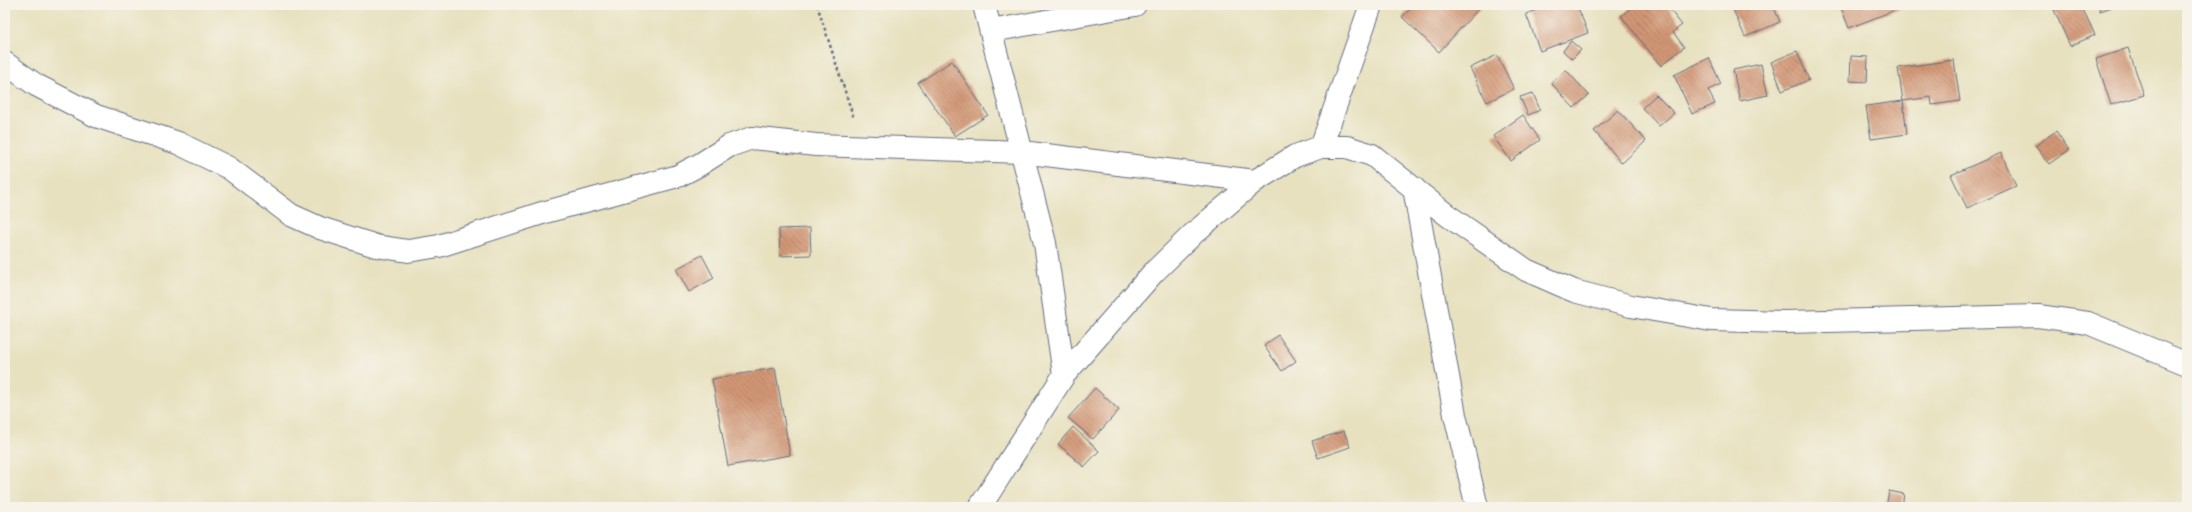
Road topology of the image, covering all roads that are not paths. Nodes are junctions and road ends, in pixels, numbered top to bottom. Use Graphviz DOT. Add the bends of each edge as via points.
graph roads {
  1 [pos="984,5"];
  2 [pos="1135,5"];
  3 [pos="1371,5"];
  4 [pos="991,31"];
  5 [pos="5,63"];
  6 [pos="1320,147"];
  7 [pos="1022,152"];
  8 [pos="1255,181"];
  9 [pos="1414,188"];
  10 [pos="2187,364"];
  11 [pos="1064,375"];
  12 [pos="980,507"];
  13 [pos="1477,507"];
  1 -- 4 [label="street"];
  2 -- 4 [label="street"];
  3 -- 6 [label="street"];
  4 -- 7 [label="street"];
  5 -- 7 [label="street" via="36,85 96,116 178,143 229,168 265,198 298,219 376,246 408,250 439,246 542,213 678,176 729,146 752,138 816,145"];
  6 -- 8 [label="street" via="1295,156"];
  6 -- 9 [label="street" via="1347,147 1372,155"];
  7 -- 8 [label="street"];
  7 -- 11 [label="street" via="1045,243"];
  8 -- 11 [label="street" via="1193,234 1153,273"];
  9 -- 10 [label="street" via="1526,270 1574,291 1631,306 1718,320 1786,322 2038,316 2088,323"];
  9 -- 13 [label="street" via="1455,415"];
  11 -- 12 [label="street"];
}
